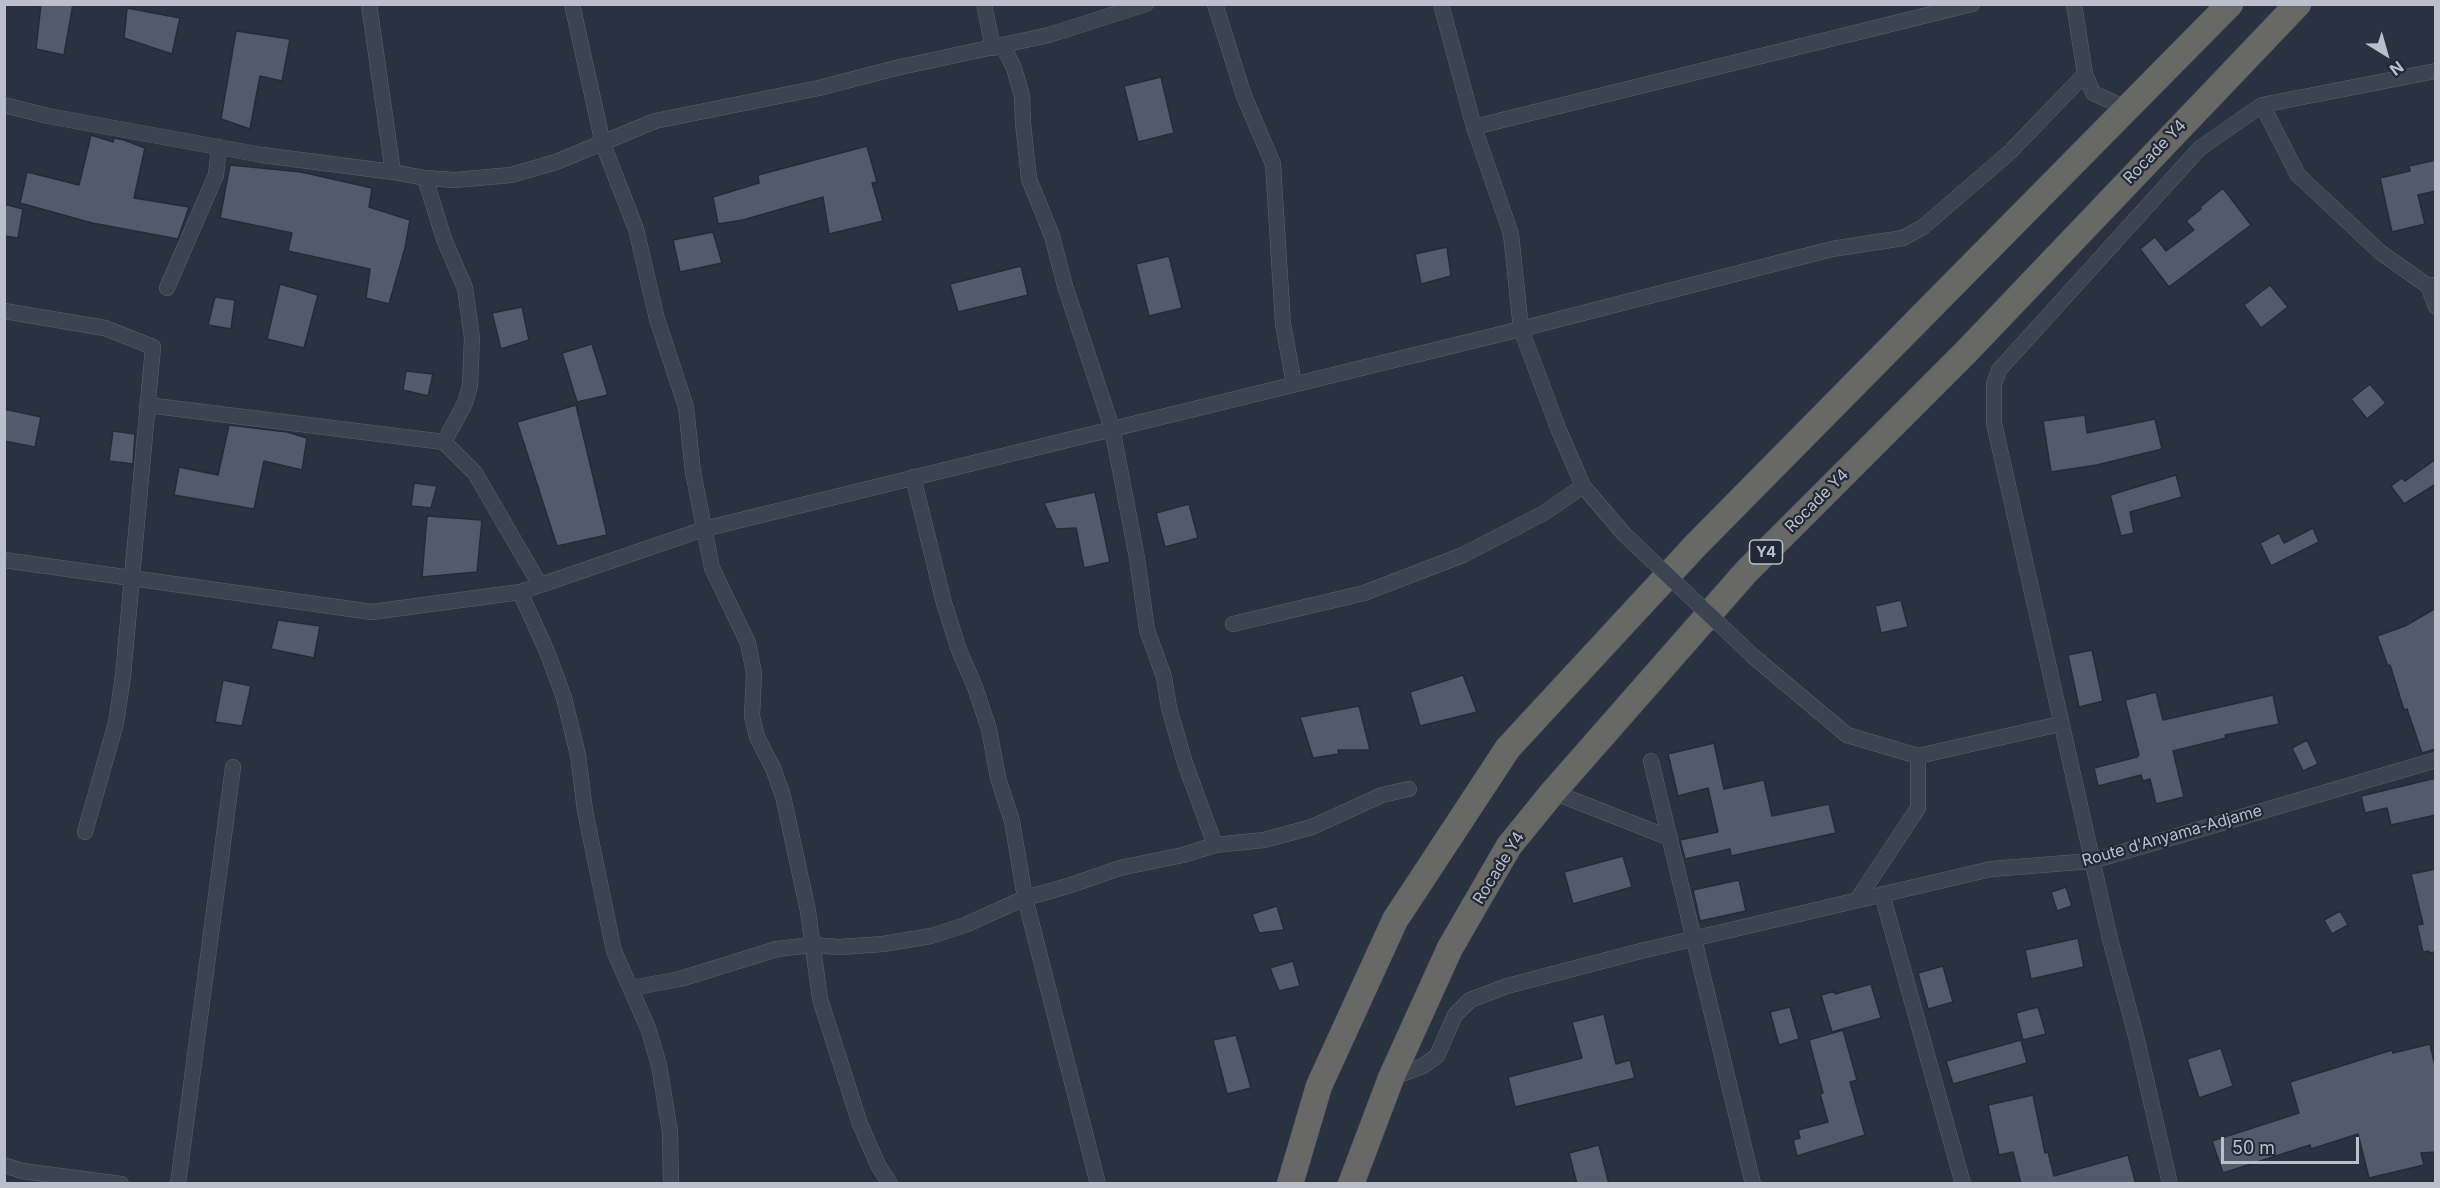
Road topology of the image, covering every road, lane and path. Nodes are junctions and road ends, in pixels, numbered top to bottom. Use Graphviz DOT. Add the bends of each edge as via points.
graph roads {
  1 [pos="369,4"];
  2 [pos="572,4"];
  3 [pos="984,4"];
  4 [pos="1146,4"];
  5 [pos="1215,4"];
  6 [pos="1441,4"];
  7 [pos="1972,4"];
  8 [pos="2074,4"];
  9 [pos="2230,4"];
  10 [pos="2298,4"];
  11 [pos="998,47"];
  12 [pos="2436,71"];
  13 [pos="2085,74"];
  14 [pos="4,105"];
  15 [pos="2262,105"];
  16 [pos="2128,109"];
  17 [pos="1474,127"];
  18 [pos="603,144"];
  19 [pos="219,147"];
  20 [pos="393,172"];
  21 [pos="425,178"];
  22 [pos="2432,285"];
  23 [pos="167,288"];
  24 [pos="2436,307"];
  25 [pos="4,311"];
  26 [pos="1521,329"];
  27 [pos="1294,384"];
  28 [pos="147,405"];
  29 [pos="1112,428"];
  30 [pos="444,442"];
  31 [pos="912,477"];
  32 [pos="1583,486"];
  33 [pos="704,529"];
  34 [pos="4,560"];
  35 [pos="132,578"];
  36 [pos="540,585"];
  37 [pos="520,592"];
  38 [pos="1233,624"];
  39 [pos="2060,724"];
  40 [pos="1918,756"];
  41 [pos="2436,760"];
  42 [pos="1651,761"];
  43 [pos="233,767"];
  44 [pos="1409,789"];
  45 [pos="1553,792"];
  46 [pos="85,832"];
  47 [pos="1670,838"];
  48 [pos="1215,845"];
  49 [pos="2092,861"];
  50 [pos="1882,894"];
  51 [pos="1025,898"];
  52 [pos="1857,900"];
  53 [pos="1693,938"];
  54 [pos="813,945"];
  55 [pos="631,988"];
  56 [pos="1391,1078"];
  57 [pos="4,1166"];
  58 [pos="121,1184"];
  59 [pos="178,1184"];
  60 [pos="671,1184"];
  61 [pos="890,1184"];
  62 [pos="1098,1184"];
  63 [pos="1290,1184"];
  64 [pos="1352,1184"];
  65 [pos="1753,1184"];
  66 [pos="1963,1184"];
  67 [pos="2170,1184"];
  1 -- 20 [label="street"];
  2 -- 18 [label="street"];
  3 -- 11 [label="street"];
  4 -- 11 [label="street"];
  5 -- 27 [label="street" via="1244,96 1273,165 1283,324"];
  6 -- 17 [label="street"];
  7 -- 17 [label="street"];
  8 -- 13 [label="street"];
  9 -- 16 [label="highway"];
  10 -- 45 [label="highway, Rocade Y4 / Y4" via="1967,351 1746,572"];
  11 -- 18 [label="street" via="655,121"];
  11 -- 29 [label="street" via="1014,68 1022,96 1029,179 1052,236"];
  12 -- 15 [label="street"];
  13 -- 16 [label="street" via="2093,93"];
  13 -- 26 [label="street" via="2010,152 1923,227 1903,238 1832,249"];
  14 -- 19 [label="street"];
  15 -- 22 [label="street" via="2298,175 2380,252"];
  15 -- 39 [label="street" via="2200,148 1999,370 1994,384 1994,423"];
  16 -- 63 [label="highway" via="1696,545 1508,748 1395,920 1319,1086"];
  17 -- 26 [label="street" via="1511,234"];
  18 -- 21 [label="street" via="511,175 455,180"];
  18 -- 33 [label="street" via="636,229 657,319 686,407"];
  19 -- 20 [label="street"];
  19 -- 23 [label="street" via="216,175"];
  20 -- 21 [label="street"];
  21 -- 30 [label="street" via="465,288 472,338 470,386"];
  22 -- 24 [label="street"];
  25 -- 28 [label="street" via="105,328 153,348"];
  26 -- 27 [label="street"];
  26 -- 32 [label="street"];
  27 -- 29 [label="street"];
  28 -- 30 [label="street"];
  28 -- 35 [label="street"];
  29 -- 31 [label="street"];
  29 -- 48 [label="street" via="1147,630 1164,677 1185,764"];
  30 -- 36 [label="street" via="475,473"];
  31 -- 33 [label="street"];
  31 -- 51 [label="street" via="944,603 989,729 998,778 1012,821"];
  32 -- 38 [label="street" via="1544,513 1452,559 1364,593"];
  32 -- 40 [label="street, bridge" via="1624,534 1754,657 1847,735"];
  33 -- 36 [label="street"];
  33 -- 54 [label="street" via="712,568 748,643 754,673 754,726 783,796"];
  34 -- 35 [label="street"];
  35 -- 37 [label="street" via="372,612"];
  35 -- 46 [label="street" via="116,723"];
  36 -- 37 [label="street"];
  37 -- 55 [label="street" via="564,698 614,951"];
  39 -- 40 [label="street"];
  39 -- 49 [label="street"];
  40 -- 52 [label="street" via="1918,808"];
  41 -- 49 [label="street, Route d'Anyama-Adjame"];
  42 -- 47 [label="street"];
  43 -- 59 [label="street"];
  44 -- 48 [label="street" via="1382,795 1312,827 1264,840"];
  45 -- 47 [label="street"];
  45 -- 56 [label="highway, Rocade Y4 / Y4" via="1509,846 1450,948"];
  47 -- 53 [label="street"];
  48 -- 51 [label="street" via="1120,868"];
  49 -- 50 [label="street, Route d'Anyama-Adjame" via="1991,869"];
  49 -- 67 [label="street"];
  50 -- 52 [label="street, Route d'Anyama-Adjame"];
  50 -- 66 [label="street"];
  51 -- 54 [label="street" via="931,936 883,944"];
  51 -- 62 [label="street"];
  52 -- 53 [label="street, Route d'Anyama-Adjame"];
  53 -- 56 [label="street, Route d'Anyama-Adjame" via="1507,986 1470,1000 1455,1016 1437,1056 1424,1066"];
  53 -- 65 [label="street"];
  54 -- 55 [label="street" via="777,949 680,979"];
  54 -- 61 [label="street" via="820,999 846,1082 860,1124"];
  55 -- 60 [label="street" via="659,1065 670,1132"];
  56 -- 64 [label="highway, Rocade Y4 / Y4"];
  57 -- 58 [label="street"];
}
